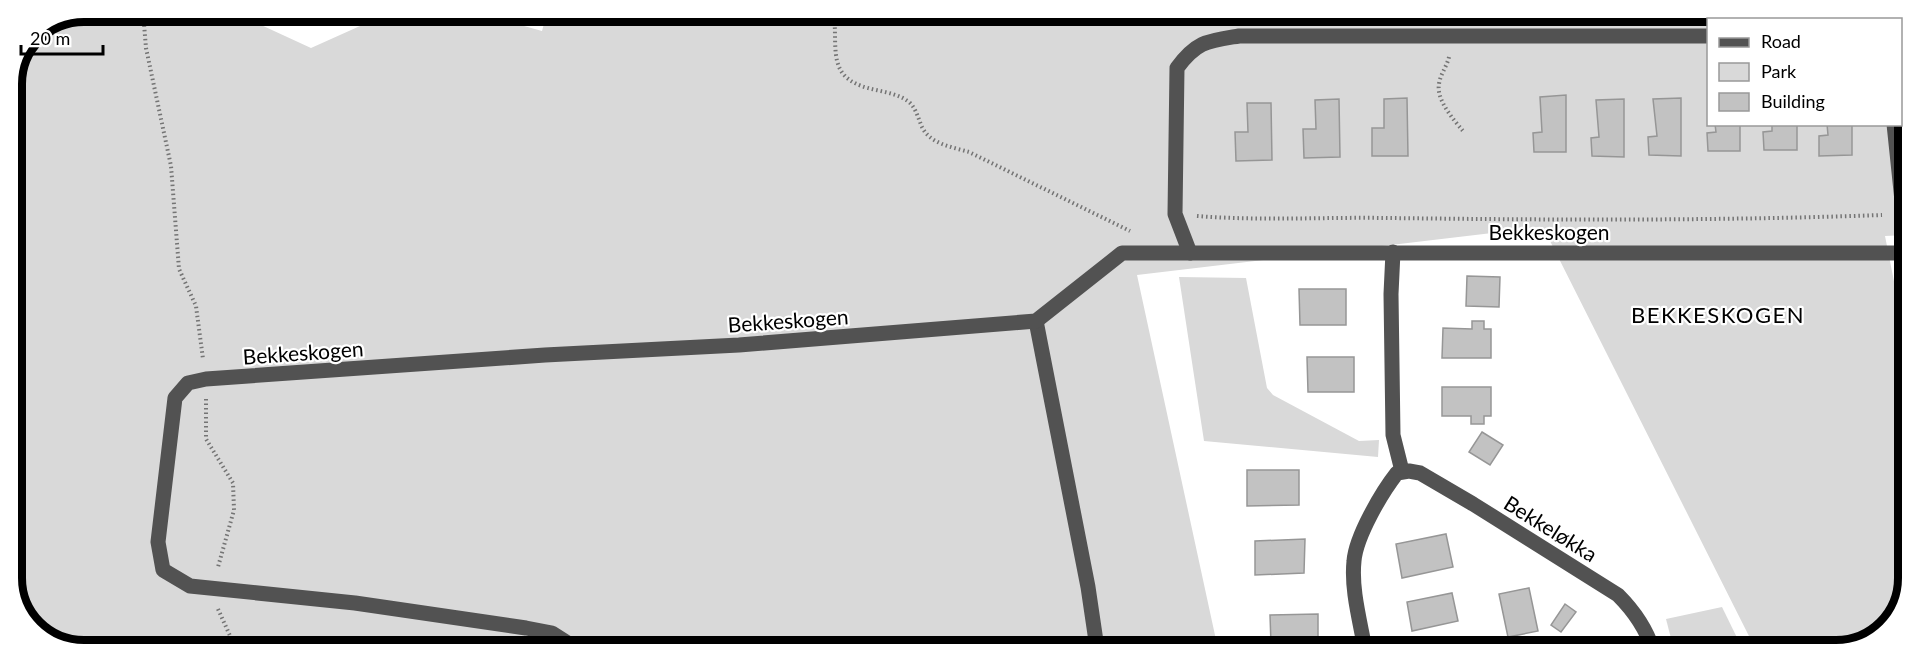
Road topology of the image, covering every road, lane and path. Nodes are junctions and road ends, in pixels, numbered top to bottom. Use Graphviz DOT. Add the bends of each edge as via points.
graph roads {
  1 [pos="144,22"];
  2 [pos="834,22"];
  3 [pos="1453,36"];
  4 [pos="1707,36"];
  5 [pos="1462,131"];
  6 [pos="1175,214"];
  7 [pos="1897,214"];
  8 [pos="1897,251"];
  9 [pos="1393,252"];
  10 [pos="1130,253"];
  11 [pos="1190,253"];
  12 [pos="1036,321"];
  13 [pos="206,380"];
  14 [pos="1402,471"];
  15 [pos="212,589"];
  16 [pos="232,640"];
  17 [pos="563,640"];
  18 [pos="1096,640"];
  19 [pos="1364,640"];
  20 [pos="1649,640"];
  1 -- 13 [label="path" via="171,166 179,268 196,306"];
  2 -- 10 [label="path" via="838,66 845,76 861,86 908,101 930,138 969,152 1130,231"];
  3 -- 4 [label="street"];
  3 -- 5 [label="path" via="1439,92"];
  3 -- 6 [label="street" via="1239,36 1208,41 1189,52 1177,68"];
  6 -- 7 [label="path" via="1281,220 1685,221"];
  6 -- 11 [label="street"];
  8 -- 9 [label="street, Bekkeskogen"];
  9 -- 11 [label="street, Bekkeskogen"];
  9 -- 14 [label="street" via="1393,435"];
  10 -- 11 [label="street, Bekkeskogen"];
  10 -- 12 [label="street, Bekkeskogen" via="1122,253"];
  12 -- 13 [label="street, Bekkeskogen"];
  12 -- 18 [label="street"];
  13 -- 15 [label="path" via="206,439 233,483 234,510"];
  13 -- 15 [label="street, Bekkeskogen" via="188,383 175,398 158,542 163,570 190,586"];
  14 -- 19 [label="street" via="1386,487 1355,551 1353,571"];
  14 -- 20 [label="street, Bekkeløkka" via="1420,473 1618,596 1628,605"];
  15 -- 16 [label="path"];
  15 -- 17 [label="street, Bekkeskogen" via="355,603 526,628 552,633"];
}
